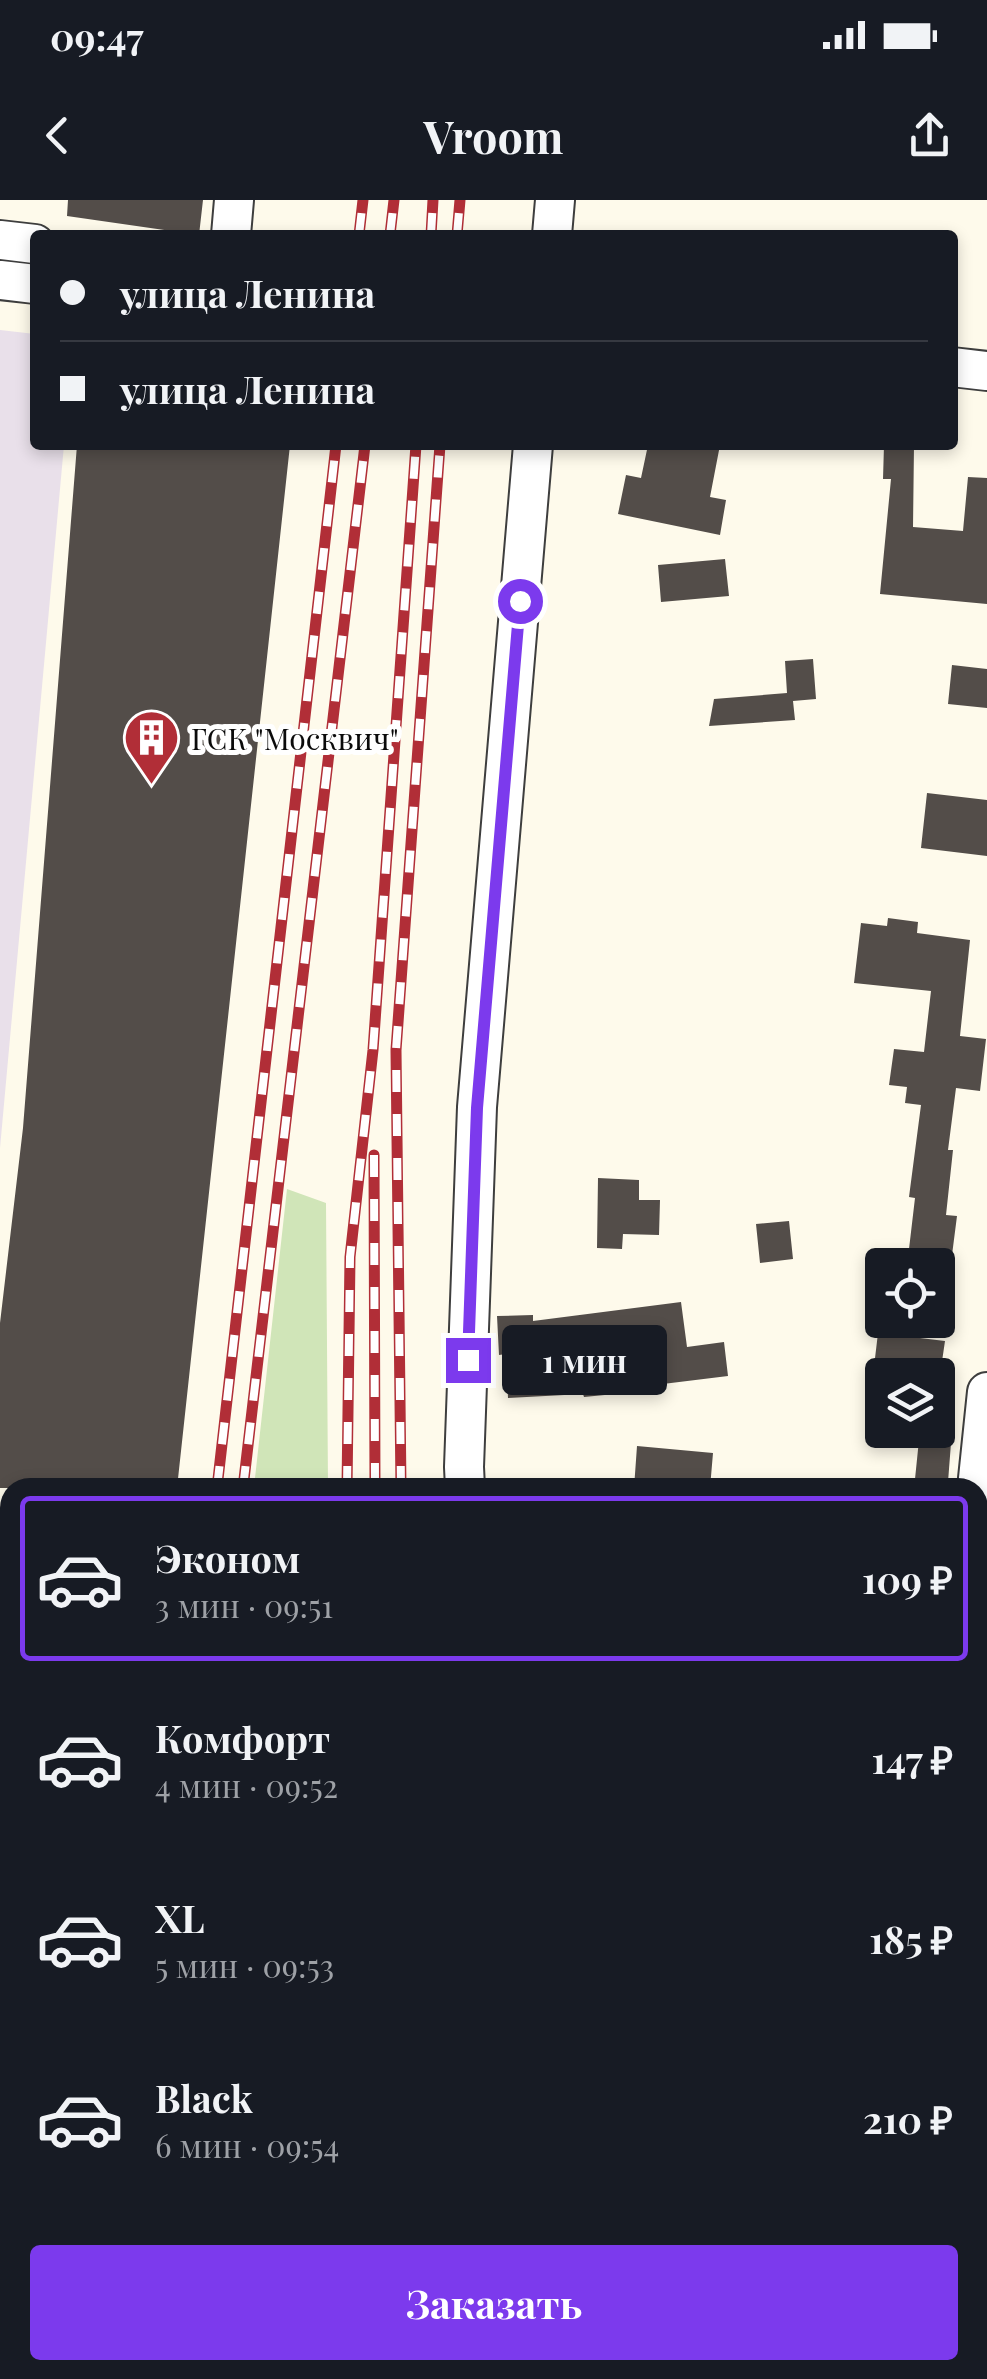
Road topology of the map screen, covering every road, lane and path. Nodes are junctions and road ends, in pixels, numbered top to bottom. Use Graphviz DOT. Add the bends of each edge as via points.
graph roads {
  1 [pos="234,200"];
  2 [pos="555,200"];
  3 [pos="231,230"];
  4 [pos="552,230"];
  5 [pos="0,240"];
  6 [pos="30,243"];
  7 [pos="0,280"];
  8 [pos="30,283"];
  9 [pos="958,368"];
  10 [pos="987,372"];
  11 [pos="534,450"];
  12 [pos="987,1392"];
  13 [pos="466,1478"];
  14 [pos="978,1478"];
  1 -- 3 [label="street"];
  2 -- 4 [label="street"];
  5 -- 6 [label="street"];
  7 -- 8 [label="street"];
  9 -- 10 [label="street"];
  11 -- 13 [label="street" via="477,1108"];
  12 -- 14 [label="street"];
}
